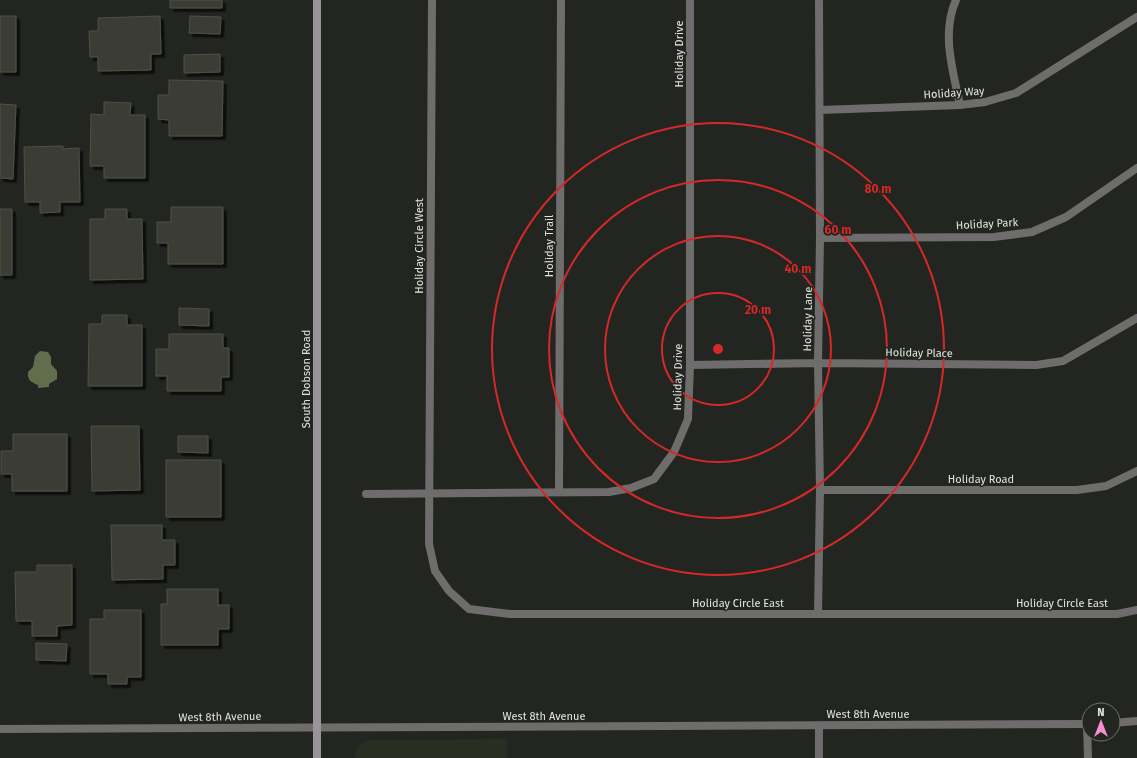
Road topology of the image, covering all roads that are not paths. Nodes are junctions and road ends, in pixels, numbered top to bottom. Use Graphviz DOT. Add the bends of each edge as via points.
graph roads {
  1 [pos="317,0"];
  2 [pos="432,0"];
  3 [pos="561,0"];
  4 [pos="690,0"];
  5 [pos="819,0"];
  6 [pos="956,0"];
  7 [pos="1137,16"];
  8 [pos="960,105"];
  9 [pos="820,110"];
  10 [pos="1137,168"];
  11 [pos="820,238"];
  12 [pos="1137,318"];
  13 [pos="818,363"];
  14 [pos="690,365"];
  15 [pos="1137,471"];
  16 [pos="820,490"];
  17 [pos="559,492"];
  18 [pos="429,493"];
  19 [pos="366,494"];
  20 [pos="1137,610"];
  21 [pos="818,614"];
  22 [pos="1137,721"];
  23 [pos="1121,722"];
  24 [pos="1081,724"];
  25 [pos="819,726"];
  26 [pos="317,727"];
  27 [pos="0,729"];
  28 [pos="1088,742"];
  29 [pos="316,758"];
  30 [pos="819,758"];
  31 [pos="1088,758"];
  1 -- 26 [label="main road, South Dobson Road"];
  2 -- 18 [label="street, Holiday Circle West"];
  3 -- 17 [label="street, Holiday Trail"];
  4 -- 14 [label="street, Holiday Drive"];
  5 -- 9 [label="street, Holiday Lane"];
  6 -- 8 [label="street" via="951,10 949,51"];
  7 -- 8 [label="street, Holiday Way" via="1016,93 985,102"];
  8 -- 9 [label="street, Holiday Way"];
  9 -- 11 [label="street, Holiday Lane"];
  10 -- 11 [label="street, Holiday Park" via="1066,217 1032,232 994,237"];
  11 -- 13 [label="street, Holiday Lane"];
  12 -- 13 [label="street, Holiday Place" via="1063,361 1036,365"];
  13 -- 14 [label="street, Holiday Place"];
  13 -- 16 [label="street, Holiday Lane"];
  14 -- 17 [label="street, Holiday Drive" via="688,419 674,452 654,479 631,488 609,492"];
  15 -- 16 [label="street, Holiday Road" via="1106,486 1077,490"];
  16 -- 21 [label="street, Holiday Lane"];
  17 -- 18 [label="street, Holiday Drive"];
  18 -- 19 [label="street, Holiday Drive"];
  18 -- 21 [label="street, Holiday Circle East" via="429,544 435,571 449,591 469,609 510,614"];
  20 -- 21 [label="street, Holiday Circle East" via="1117,614"];
  22 -- 23 [label="street"];
  24 -- 25 [label="street, West 8th Avenue"];
  25 -- 26 [label="street, West 8th Avenue"];
  25 -- 30 [label="street"];
  26 -- 27 [label="street, West 8th Avenue"];
  26 -- 29 [label="main road, South Dobson Road"];
  28 -- 31 [label="street"];
}
